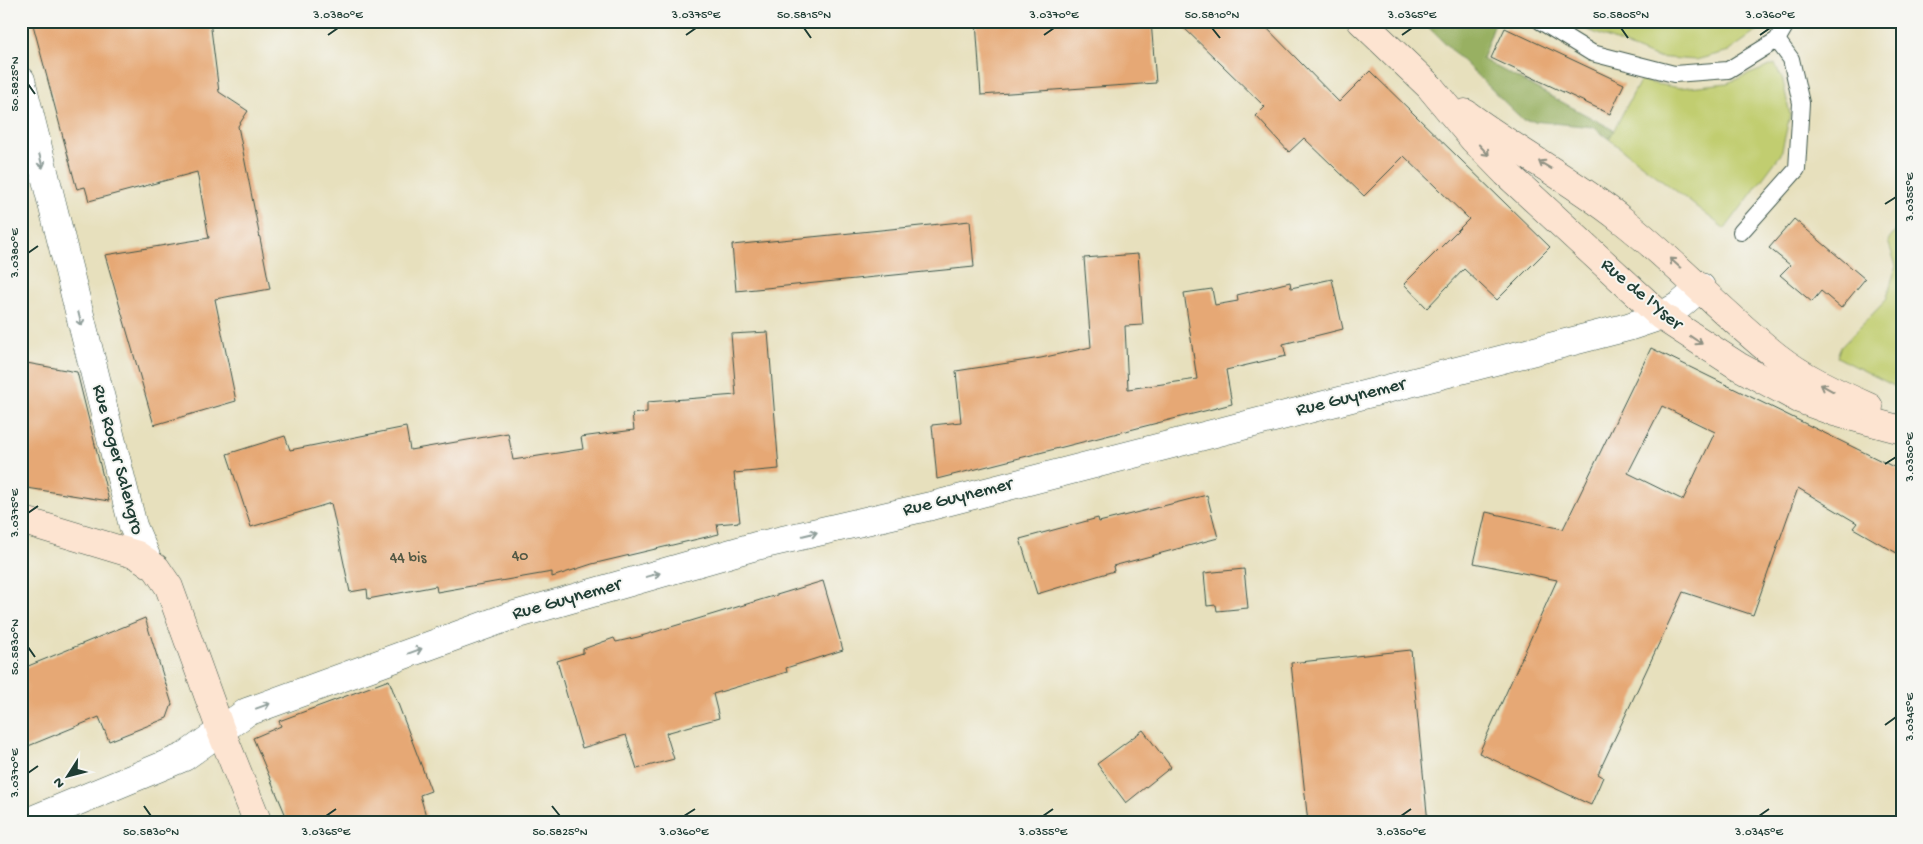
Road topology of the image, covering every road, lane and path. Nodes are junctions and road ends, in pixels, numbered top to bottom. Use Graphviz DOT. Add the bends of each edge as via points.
graph roads {
  1 [pos="1361,21"];
  2 [pos="1540,21"];
  3 [pos="1788,21"];
  4 [pos="1777,40"];
  5 [pos="21,80"];
  6 [pos="1430,87"];
  7 [pos="1740,232"];
  8 [pos="1701,288"];
  9 [pos="1661,316"];
  10 [pos="1902,425"];
  11 [pos="1902,430"];
  12 [pos="21,520"];
  13 [pos="148,561"];
  14 [pos="221,731"];
  15 [pos="25,823"];
  16 [pos="258,823"];
  1 -- 6 [label="street, Rue de l'Yser"];
  2 -- 4 [label="lane" via="1592,52 1674,74 1728,70"];
  3 -- 4 [label="lane"];
  4 -- 7 [label="lane" via="1791,59 1801,103 1796,169"];
  5 -- 13 [label="street, Rue Roger Salengro, one-way" via="133,526"];
  8 -- 6 [label="street, Rue de l'Yser, one-way" via="1621,219"];
  6 -- 9 [label="street, Rue de l'Yser, one-way" via="1506,174"];
  8 -- 9 [label="street, Rue Guynemer" via="1680,306"];
  10 -- 8 [label="street, Rue de l'Yser, one-way" via="1834,392 1777,356"];
  9 -- 11 [label="street, Rue de l'Yser, one-way" via="1703,345 1778,388 1834,412"];
  14 -- 9 [label="street, Rue Guynemer, one-way" via="247,712 517,614 756,546 940,504"];
  12 -- 13 [label="street" via="116,548"];
  13 -- 14 [label="street, Rue Roger Salengro" via="169,587"];
  14 -- 15 [label="street, Rue Guynemer" via="184,757"];
  14 -- 16 [label="street, Rue Roger Salengro"];
}
